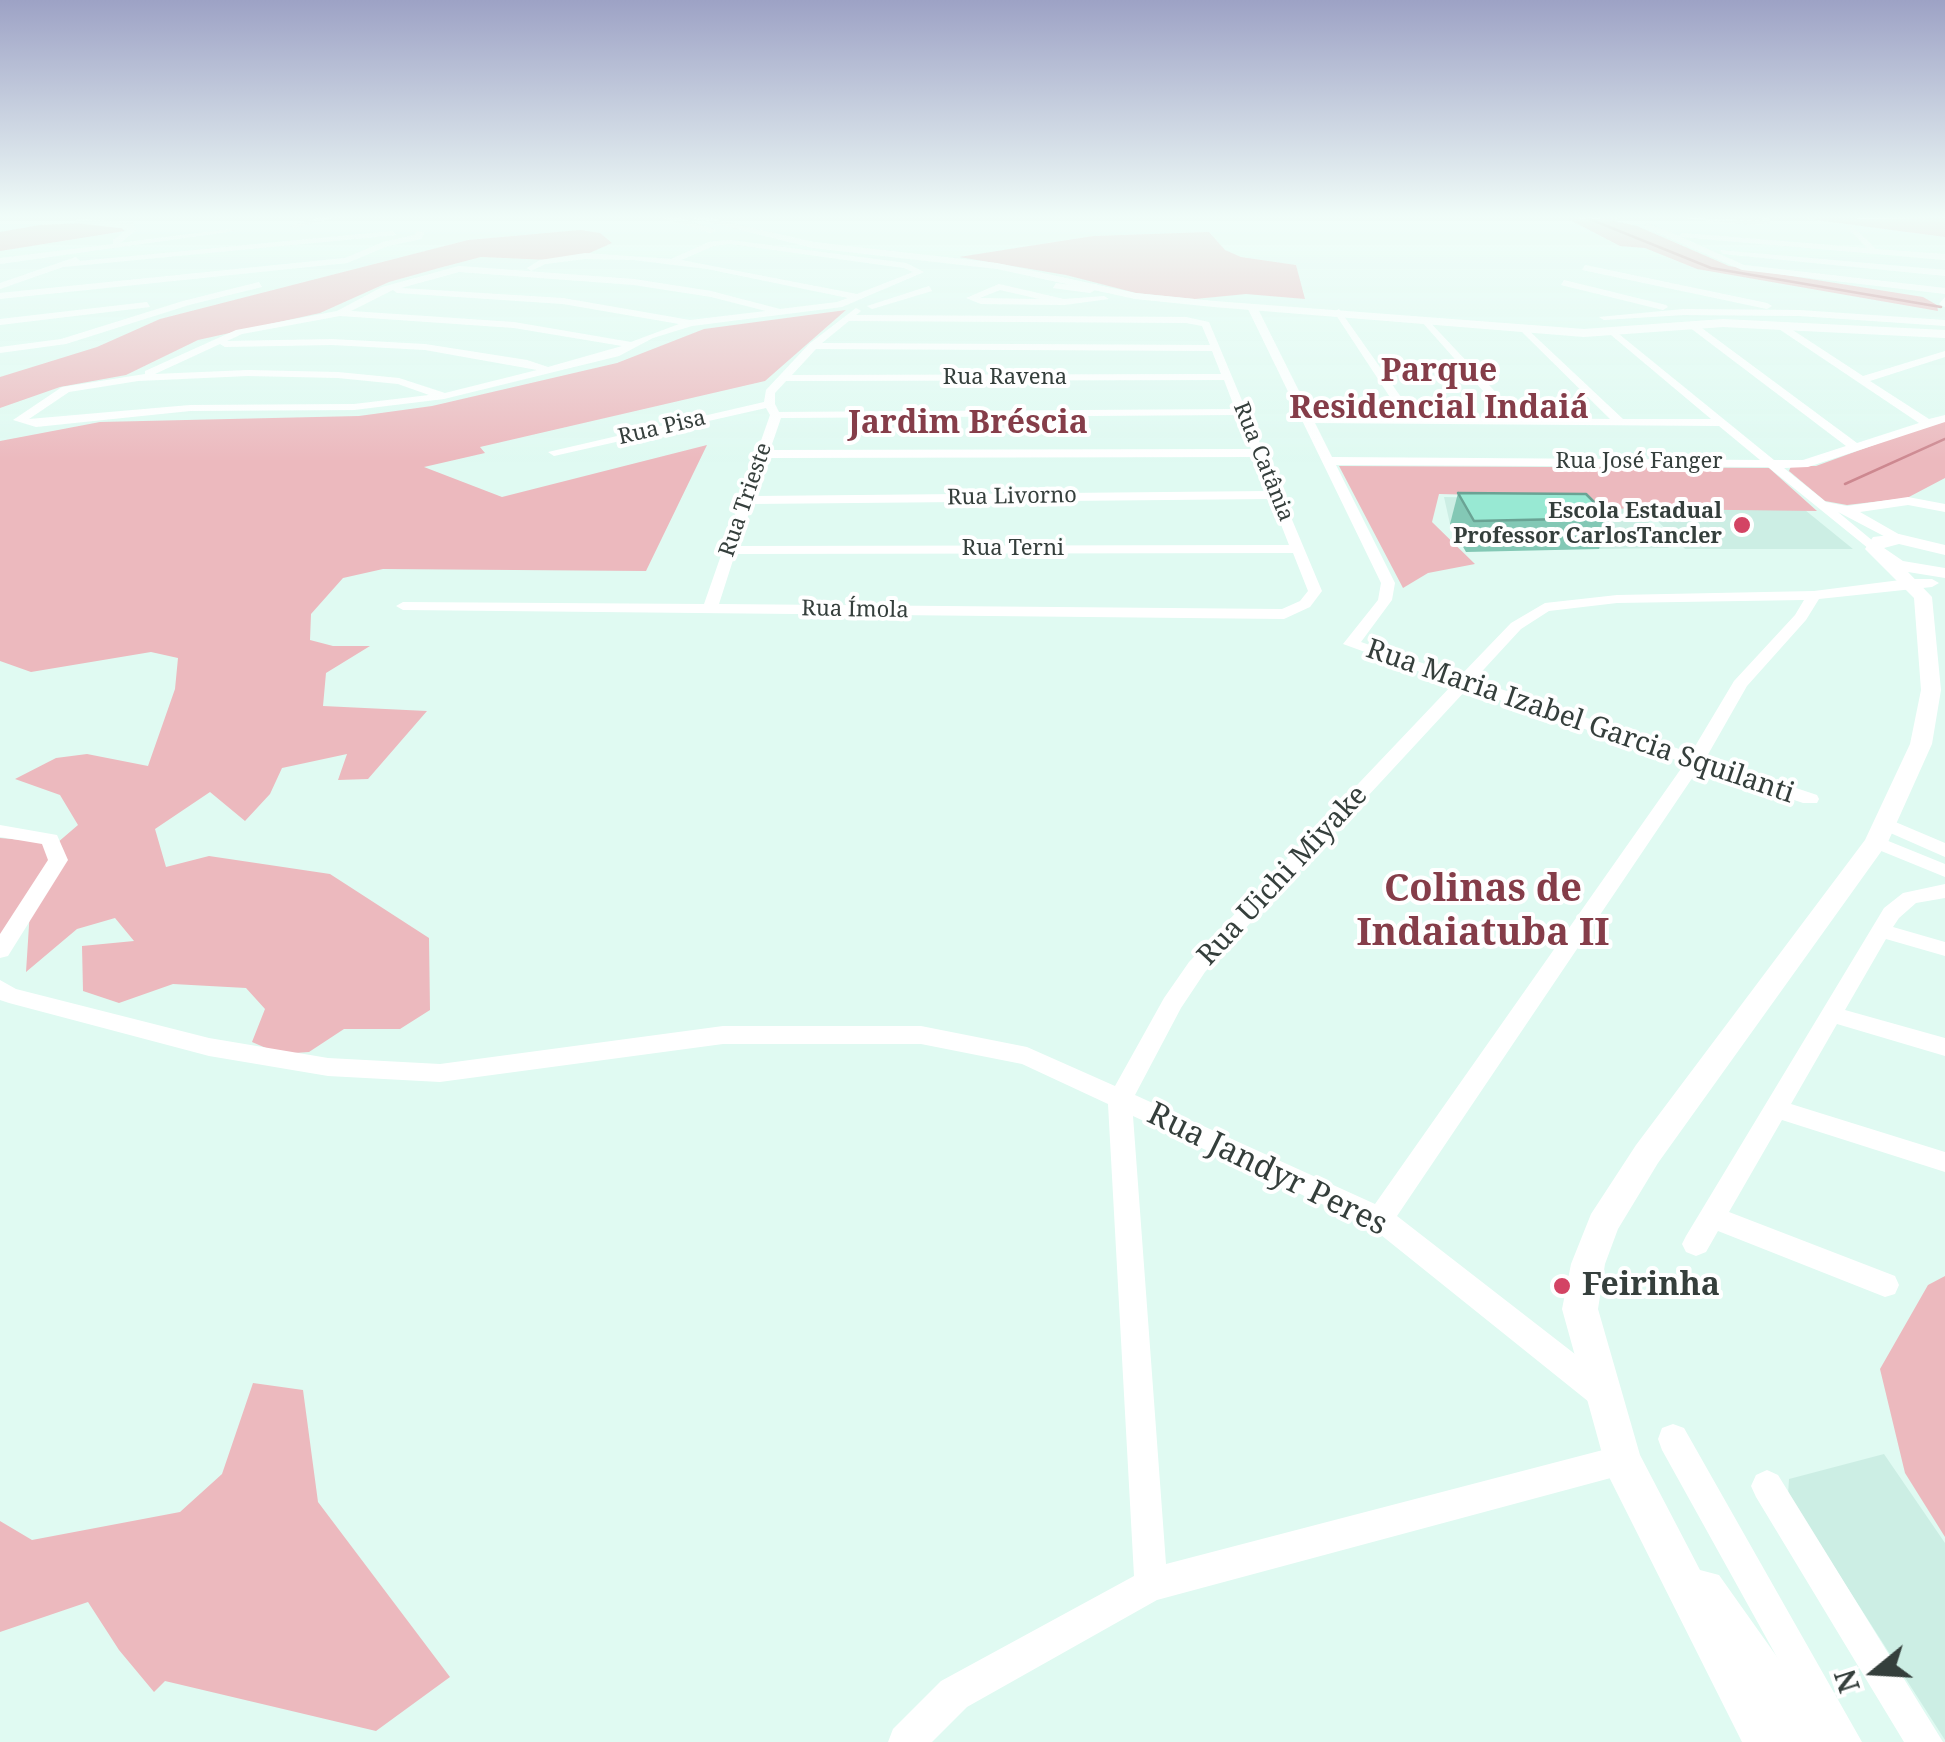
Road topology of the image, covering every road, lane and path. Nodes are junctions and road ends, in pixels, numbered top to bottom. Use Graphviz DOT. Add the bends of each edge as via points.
graph roads {
  1 [pos="365,299"];
  2 [pos="538,299"];
  3 [pos="735,299"];
  4 [pos="856,299"];
  5 [pos="882,299"];
  6 [pos="899,299"];
  7 [pos="1047,299"];
  8 [pos="1100,299"];
  9 [pos="1106,299"];
  10 [pos="1168,299"];
  11 [pos="1630,299"];
  12 [pos="1734,299"];
  13 [pos="199,300"];
  14 [pos="1214,304"];
  15 [pos="1252,307"];
  16 [pos="1339,312"];
  17 [pos="1684,312"];
  18 [pos="780,313"];
  19 [pos="1799,313"];
  20 [pos="340,314"];
  21 [pos="852,315"];
  22 [pos="1604,317"];
  23 [pos="1424,320"];
  24 [pos="1945,321"];
  25 [pos="0,322"];
  26 [pos="691,324"];
  27 [pos="1692,325"];
  28 [pos="1782,327"];
  29 [pos="1524,330"];
  30 [pos="1614,333"];
  31 [pos="1945,334"];
  32 [pos="208,345"];
  33 [pos="631,346"];
  34 [pos="812,346"];
  35 [pos="1216,348"];
  36 [pos="0,350"];
  37 [pos="1945,354"];
  38 [pos="550,371"];
  39 [pos="1228,377"];
  40 [pos="138,378"];
  41 [pos="782,378"];
  42 [pos="1862,380"];
  43 [pos="444,396"];
  44 [pos="773,410"];
  45 [pos="1242,412"];
  46 [pos="1945,418"];
  47 [pos="1307,420"];
  48 [pos="1412,420"];
  49 [pos="1516,420"];
  50 [pos="1618,420"];
  51 [pos="1722,423"];
  52 [pos="1928,424"];
  53 [pos="1856,448"];
  54 [pos="554,452"];
  55 [pos="1259,452"];
  56 [pos="764,454"];
  57 [pos="1326,461"];
  58 [pos="1773,463"];
  59 [pos="1276,494"];
  60 [pos="748,500"];
  61 [pos="1825,506"];
  62 [pos="1945,508"];
  63 [pos="1847,510"];
  64 [pos="1896,538"];
  65 [pos="1298,548"];
  66 [pos="1943,548"];
  67 [pos="728,550"];
  68 [pos="1880,554"];
  69 [pos="1930,582"];
  70 [pos="1814,595"];
  71 [pos="1305,604"];
  72 [pos="402,606"];
  73 [pos="710,608"];
  74 [pos="1462,683"];
  75 [pos="1695,761"];
  76 [pos="1810,799"];
  77 [pos="0,831"];
  78 [pos="1881,833"];
  79 [pos="1945,851"];
  80 [pos="1945,871"];
  81 [pos="1945,891"];
  82 [pos="1883,931"];
  83 [pos="1945,948"];
  84 [pos="0,951"];
  85 [pos="0,988"];
  86 [pos="1833,1015"];
  87 [pos="1945,1047"];
  88 [pos="1120,1100"];
  89 [pos="1774,1108"];
  90 [pos="1945,1162"];
  91 [pos="1712,1218"];
  92 [pos="1380,1219"];
  93 [pos="1696,1244"];
  94 [pos="1885,1285"];
  95 [pos="1600,1392"];
  96 [pos="1673,1439"];
  97 [pos="1623,1465"];
  98 [pos="1767,1486"];
  99 [pos="1151,1585"];
  100 [pos="906,1742"];
  101 [pos="1766,1742"];
  102 [pos="1810,1742"];
  103 [pos="1844,1742"];
  104 [pos="1925,1742"];
  1 -- 20 [label="street"];
  2 -- 26 [label="street"];
  3 -- 18 [label="street"];
  4 -- 18 [label="street"];
  5 -- 21 [label="street, Rua Trieste"];
  6 -- 21 [label="street, Rua Trieste"];
  7 -- 8 [label="street"];
  9 -- 14 [label="main road"];
  10 -- 14 [label="main road"];
  11 -- 17 [label="street"];
  12 -- 19 [label="street"];
  13 -- 25 [label="street"];
  13 -- 36 [label="street" via="62,342"];
  14 -- 15 [label="main road"];
  15 -- 16 [label="main road"];
  15 -- 47 [label="street"];
  16 -- 23 [label="main road"];
  16 -- 48 [label="street"];
  17 -- 19 [label="street"];
  17 -- 22 [label="street"];
  18 -- 26 [label="street"];
  19 -- 24 [label="street"];
  20 -- 32 [label="street" via="239,332"];
  20 -- 33 [label="street" via="501,323"];
  21 -- 34 [label="street, Rua Trieste"];
  21 -- 35 [label="street, Rua Catânia" via="1200,322"];
  23 -- 29 [label="main road"];
  23 -- 49 [label="street"];
  26 -- 33 [label="street"];
  27 -- 28 [label="main road"];
  27 -- 30 [label="main road"];
  27 -- 53 [label="street"];
  28 -- 31 [label="main road"];
  28 -- 42 [label="street"];
  29 -- 30 [label="main road"];
  29 -- 50 [label="street"];
  30 -- 51 [label="street"];
  32 -- 38 [label="street" via="410,346"];
  32 -- 40 [label="street"];
  33 -- 38 [label="street"];
  34 -- 35 [label="street"];
  34 -- 41 [label="street, Rua Trieste"];
  35 -- 39 [label="street, Rua Catânia"];
  37 -- 42 [label="street"];
  38 -- 43 [label="street"];
  39 -- 41 [label="street, Rua Ravena"];
  39 -- 45 [label="street, Rua Catânia"];
  40 -- 43 [label="street" via="338,375 399,381"];
  40 -- 43 [label="street" via="66,390 20,420 354,407"];
  41 -- 44 [label="street, Rua Trieste" via="770,392"];
  42 -- 52 [label="street"];
  44 -- 45 [label="street, Rua Pisa"];
  44 -- 54 [label="street, Rua Pisa"];
  44 -- 56 [label="street, Rua Trieste"];
  45 -- 55 [label="street, Rua Catânia"];
  46 -- 52 [label="street, Rua José Fanger"];
  47 -- 48 [label="street"];
  47 -- 57 [label="street"];
  48 -- 49 [label="street"];
  49 -- 50 [label="street"];
  50 -- 51 [label="street"];
  51 -- 58 [label="street"];
  52 -- 53 [label="street, Rua José Fanger"];
  53 -- 58 [label="street, Rua José Fanger" via="1804,464"];
  55 -- 56 [label="street"];
  55 -- 59 [label="street, Rua Catânia"];
  56 -- 60 [label="street, Rua Trieste"];
  57 -- 58 [label="street, Rua José Fanger"];
  57 -- 74 [label="street, Rua Maria Izabel Garcia Squilanti" via="1388,583 1385,600 1350,644"];
  58 -- 61 [label="street"];
  59 -- 60 [label="street, Rua Livorno"];
  59 -- 65 [label="street, Rua Catânia"];
  60 -- 67 [label="street, Rua Trieste"];
  61 -- 63 [label="street"];
  61 -- 68 [label="street"];
  62 -- 63 [label="street" via="1908,501"];
  63 -- 64 [label="street"];
  64 -- 66 [label="main road"];
  64 -- 68 [label="main road" via="1879,541"];
  65 -- 67 [label="street, Rua Terni"];
  65 -- 71 [label="street, Rua Catânia" via="1315,591"];
  67 -- 73 [label="street, Rua Trieste"];
  68 -- 69 [label="main road"];
  68 -- 69 [label="main road"];
  69 -- 70 [label="street, Rua Uichi Miyake"];
  69 -- 78 [label="main road" via="1931,690 1921,744"];
  70 -- 74 [label="street, Rua Uichi Miyake" via="1617,598 1544,607 1516,626"];
  70 -- 75 [label="street" via="1740,684"];
  71 -- 73 [label="street, Rua Ímola" via="1284,614"];
  72 -- 73 [label="street, Rua Ímola"];
  74 -- 75 [label="street, Rua Maria Izabel Garcia Squilanti"];
  74 -- 88 [label="street, Rua Uichi Miyake" via="1197,968"];
  75 -- 76 [label="street, Rua Maria Izabel Garcia Squilanti"];
  75 -- 92 [label="street"];
  77 -- 84 [label="street" via="50,840 58,860"];
  78 -- 79 [label="street"];
  78 -- 80 [label="street"];
  78 -- 95 [label="main road" via="1646,1154 1603,1224 1580,1310"];
  81 -- 82 [label="street" via="1910,898 1891,912"];
  82 -- 83 [label="street"];
  82 -- 86 [label="street"];
  85 -- 88 [label="street, Rua Jandyr Peres" via="209,1047 328,1067 440,1073 723,1035 921,1036 1027,1056"];
  86 -- 87 [label="street"];
  86 -- 89 [label="street"];
  88 -- 92 [label="street, Rua Jandyr Peres"];
  88 -- 99 [label="street"];
  89 -- 90 [label="street"];
  89 -- 91 [label="street"];
  91 -- 93 [label="street"];
  91 -- 94 [label="street"];
  92 -- 95 [label="street, Rua Jandyr Peres"];
  95 -- 97 [label="main road"];
  96 -- 103 [label="street"];
  97 -- 99 [label="street"];
  97 -- 101 [label="main road"];
  97 -- 102 [label="main road"];
  98 -- 104 [label="street"];
  99 -- 100 [label="street" via="954,1694"];
}
